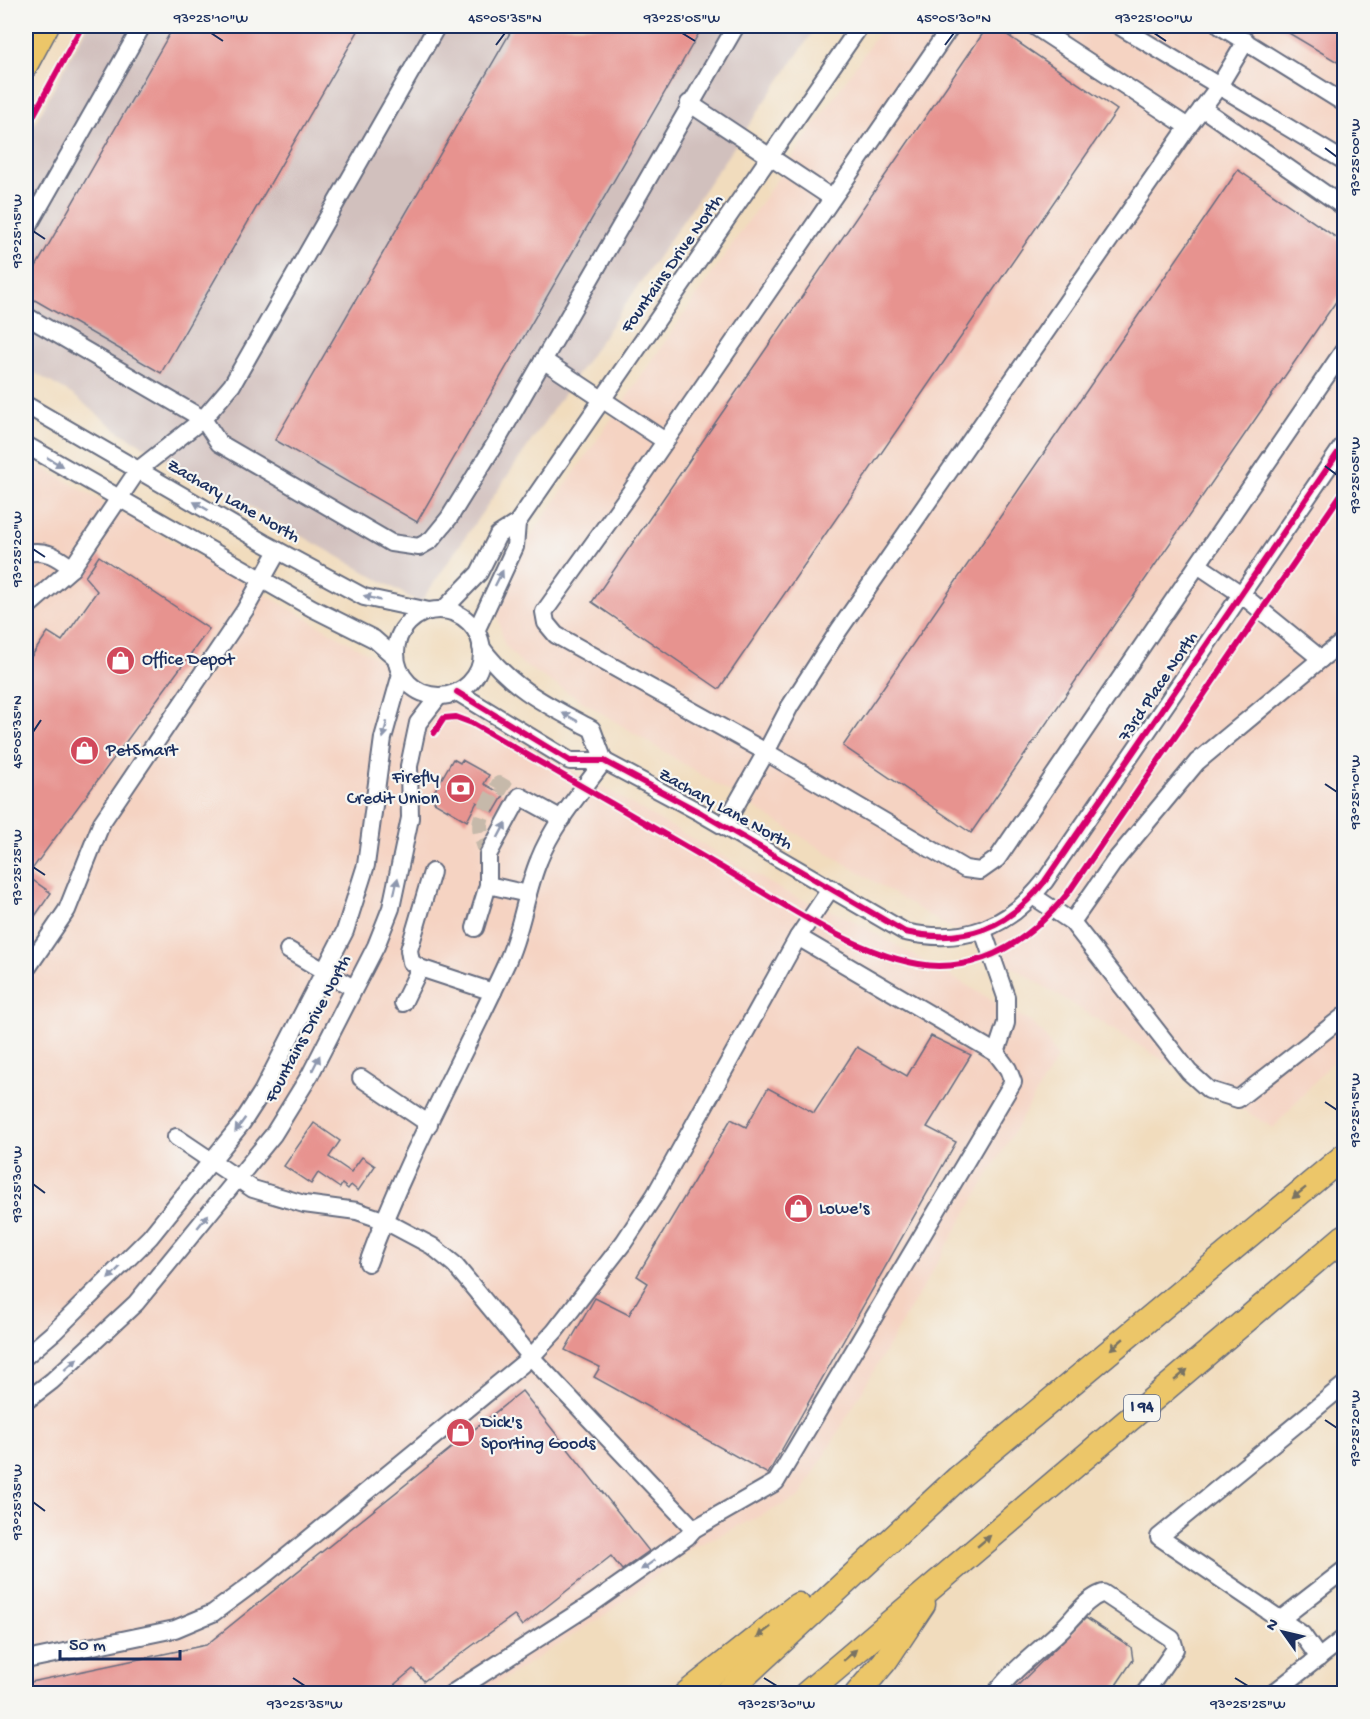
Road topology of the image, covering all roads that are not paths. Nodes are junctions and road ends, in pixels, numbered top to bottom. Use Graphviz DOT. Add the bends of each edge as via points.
graph roads {
  1 [pos="48,26"];
  2 [pos="142,26"];
  3 [pos="437,26"];
  4 [pos="736,26"];
  5 [pos="860,26"];
  6 [pos="951,26"];
  7 [pos="1034,26"];
  8 [pos="1119,26"];
  9 [pos="1220,26"];
  10 [pos="1246,41"];
  11 [pos="26,67"];
  12 [pos="1218,86"];
  13 [pos="689,103"];
  14 [pos="1344,103"];
  15 [pos="1202,108"];
  16 [pos="1188,128"];
  17 [pos="770,158"];
  18 [pos="1344,161"];
  19 [pos="832,198"];
  20 [pos="1344,207"];
  21 [pos="26,230"];
  22 [pos="26,316"];
  23 [pos="1344,350"];
  24 [pos="543,360"];
  25 [pos="602,400"];
  26 [pos="26,405"];
  27 [pos="202,418"];
  28 [pos="665,441"];
  29 [pos="1344,444"];
  30 [pos="26,445"];
  31 [pos="138,470"];
  32 [pos="120,499"];
  33 [pos="517,523"];
  34 [pos="279,551"];
  35 [pos="26,553"];
  36 [pos="1198,565"];
  37 [pos="72,568"];
  38 [pos="262,579"];
  39 [pos="1241,594"];
  40 [pos="26,608"];
  41 [pos="436,610"];
  42 [pos="476,631"];
  43 [pos="1344,640"];
  44 [pos="482,647"];
  45 [pos="1321,659"];
  46 [pos="398,666"];
  47 [pos="457,692"];
  48 [pos="439,696"];
  49 [pos="766,752"];
  50 [pos="604,761"];
  51 [pos="562,819"];
  52 [pos="724,826"];
  53 [pos="432,872"];
  54 [pos="488,885"];
  55 [pos="831,888"];
  56 [pos="528,894"];
  57 [pos="1033,896"];
  58 [pos="1072,922"];
  59 [pos="475,928"];
  60 [pos="983,931"];
  61 [pos="798,937"];
  62 [pos="288,950"];
  63 [pos="420,968"];
  64 [pos="26,970"];
  65 [pos="325,973"];
  66 [pos="352,988"];
  67 [pos="493,992"];
  68 [pos="403,1003"];
  69 [pos="1344,1016"];
  70 [pos="996,1053"];
  71 [pos="362,1078"];
  72 [pos="429,1124"];
  73 [pos="176,1137"];
  74 [pos="1344,1156"];
  75 [pos="212,1162"];
  76 [pos="237,1179"];
  77 [pos="383,1220"];
  78 [pos="1344,1237"];
  79 [pos="368,1263"];
  80 [pos="26,1356"];
  81 [pos="531,1357"];
  82 [pos="1344,1385"];
  83 [pos="26,1401"];
  84 [pos="958,1478"];
  85 [pos="694,1529"];
  86 [pos="1344,1570"];
  87 [pos="939,1579"];
  88 [pos="1281,1619"];
  89 [pos="1344,1638"];
  90 [pos="1319,1658"];
  91 [pos="26,1660"];
  92 [pos="451,1694"];
  93 [pos="686,1694"];
  94 [pos="725,1694"];
  95 [pos="806,1694"];
  96 [pos="857,1694"];
  97 [pos="995,1694"];
  98 [pos="1144,1694"];
  99 [pos="1272,1694"];
  1 -- 11 [label="main road"];
  2 -- 21 [label="street"];
  3 -- 27 [label="street" via="232,385"];
  4 -- 13 [label="street"];
  5 -- 17 [label="street, Fountains Drive North"];
  6 -- 19 [label="street"];
  7 -- 16 [label="street"];
  8 -- 12 [label="street"];
  9 -- 10 [label="street"];
  10 -- 12 [label="street"];
  10 -- 14 [label="street"];
  12 -- 15 [label="street"];
  12 -- 18 [label="street"];
  13 -- 17 [label="street"];
  13 -- 24 [label="street"];
  15 -- 16 [label="street"];
  15 -- 20 [label="street"];
  16 -- 49 [label="street" via="839,630 790,706"];
  17 -- 19 [label="street"];
  17 -- 25 [label="street, Fountains Drive North"];
  19 -- 28 [label="street"];
  22 -- 27 [label="street"];
  23 -- 36 [label="street"];
  24 -- 25 [label="street"];
  24 -- 27 [label="street" via="449,518 432,540 419,548 391,543 219,443"];
  25 -- 28 [label="street"];
  25 -- 33 [label="street, Fountains Drive North"];
  26 -- 31 [label="street, Zachary Lane North"];
  27 -- 31 [label="street"];
  28 -- 49 [label="street" via="544,612 546,624 556,635"];
  29 -- 39 [label="street, 73rd Place North"];
  30 -- 32 [label="street, one-way"];
  31 -- 32 [label="street"];
  34 -- 31 [label="street, Zachary Lane North, one-way"];
  32 -- 37 [label="street"];
  32 -- 38 [label="street"];
  33 -- 41 [label="street, Fountains Drive North" via="498,535 479,573"];
  42 -- 33 [label="street, Fountains Drive North, one-way" via="515,547"];
  34 -- 38 [label="street"];
  41 -- 34 [label="street, Zachary Lane North, one-way" via="364,597"];
  35 -- 37 [label="street" via="54,554"];
  36 -- 39 [label="street"];
  36 -- 49 [label="street" via="997,859 980,871 965,869"];
  37 -- 40 [label="street"];
  38 -- 46 [label="street" via="374,639"];
  38 -- 64 [label="street" via="102,822 67,910"];
  39 -- 45 [label="street"];
  39 -- 57 [label="street, 73rd Place North"];
  41 -- 42 [label="street" via="462,617"];
  41 -- 46 [label="street" via="407,623 400,633"];
  42 -- 44 [label="street"];
  43 -- 45 [label="street"];
  44 -- 47 [label="street" via="476,674"];
  50 -- 44 [label="street, one-way" via="592,729 528,695 506,677"];
  45 -- 58 [label="street" via="1197,762 1114,862"];
  46 -- 48 [label="street" via="417,690"];
  46 -- 65 [label="street, Fountains Drive North, one-way" via="383,738 366,865 345,931"];
  47 -- 48 [label="street"];
  47 -- 50 [label="street, Zachary Lane North" via="570,761"];
  66 -- 48 [label="street, Fountains Drive North, one-way" via="376,946 391,908 410,818 409,766 418,723"];
  49 -- 52 [label="street"];
  50 -- 51 [label="street"];
  50 -- 52 [label="street, Zachary Lane North"];
  54 -- 51 [label="street, one-way" via="488,855 520,796"];
  51 -- 56 [label="street" via="539,859"];
  52 -- 55 [label="street, Zachary Lane North"];
  53 -- 63 [label="street" via="410,950 411,962"];
  54 -- 56 [label="street"];
  54 -- 59 [label="street"];
  55 -- 60 [label="street, Zachary Lane North" via="905,932 929,938"];
  55 -- 61 [label="street"];
  56 -- 67 [label="street" via="510,957"];
  57 -- 58 [label="street"];
  57 -- 60 [label="street, 73rd Place North" via="1023,907"];
  58 -- 69 [label="street" via="1189,1072 1209,1090 1238,1099"];
  60 -- 70 [label="street" via="1006,997 1006,1023"];
  61 -- 70 [label="street"];
  61 -- 81 [label="street" via="655,1195 624,1242"];
  62 -- 65 [label="street"];
  63 -- 67 [label="street"];
  63 -- 68 [label="street"];
  65 -- 66 [label="street"];
  65 -- 75 [label="street, Fountains Drive North, one-way" via="262,1092"];
  76 -- 66 [label="street, Fountains Drive North, one-way" via="273,1134 310,1076"];
  67 -- 72 [label="street"];
  70 -- 85 [label="street" via="1013,1082 776,1482"];
  71 -- 72 [label="street"];
  72 -- 77 [label="street"];
  73 -- 75 [label="street"];
  74 -- 84 [label="highway, one-way"];
  75 -- 76 [label="street"];
  75 -- 80 [label="street, Fountains Drive North, one-way" via="150,1237"];
  76 -- 77 [label="street" via="277,1198 357,1211"];
  83 -- 76 [label="street, Fountains Drive North, one-way" via="136,1303"];
  77 -- 79 [label="street"];
  77 -- 81 [label="street" via="432,1246 454,1264"];
  87 -- 78 [label="highway, I 94, one-way"];
  81 -- 85 [label="street"];
  81 -- 91 [label="street" via="213,1613 175,1629"];
  82 -- 88 [label="street" via="1159,1537"];
  84 -- 93 [label="highway, one-way"];
  84 -- 94 [label="highway"];
  85 -- 92 [label="street, one-way" via="593,1603"];
  86 -- 88 [label="street"];
  95 -- 87 [label="highway, I 94, one-way"];
  87 -- 96 [label="highway" via="885,1661"];
  88 -- 90 [label="street" via="1302,1634"];
  89 -- 90 [label="street"];
  90 -- 99 [label="street"];
  97 -- 98 [label="street" via="1011,1673 1064,1628 1091,1598 1103,1593 1172,1639 1175,1649"];
}
